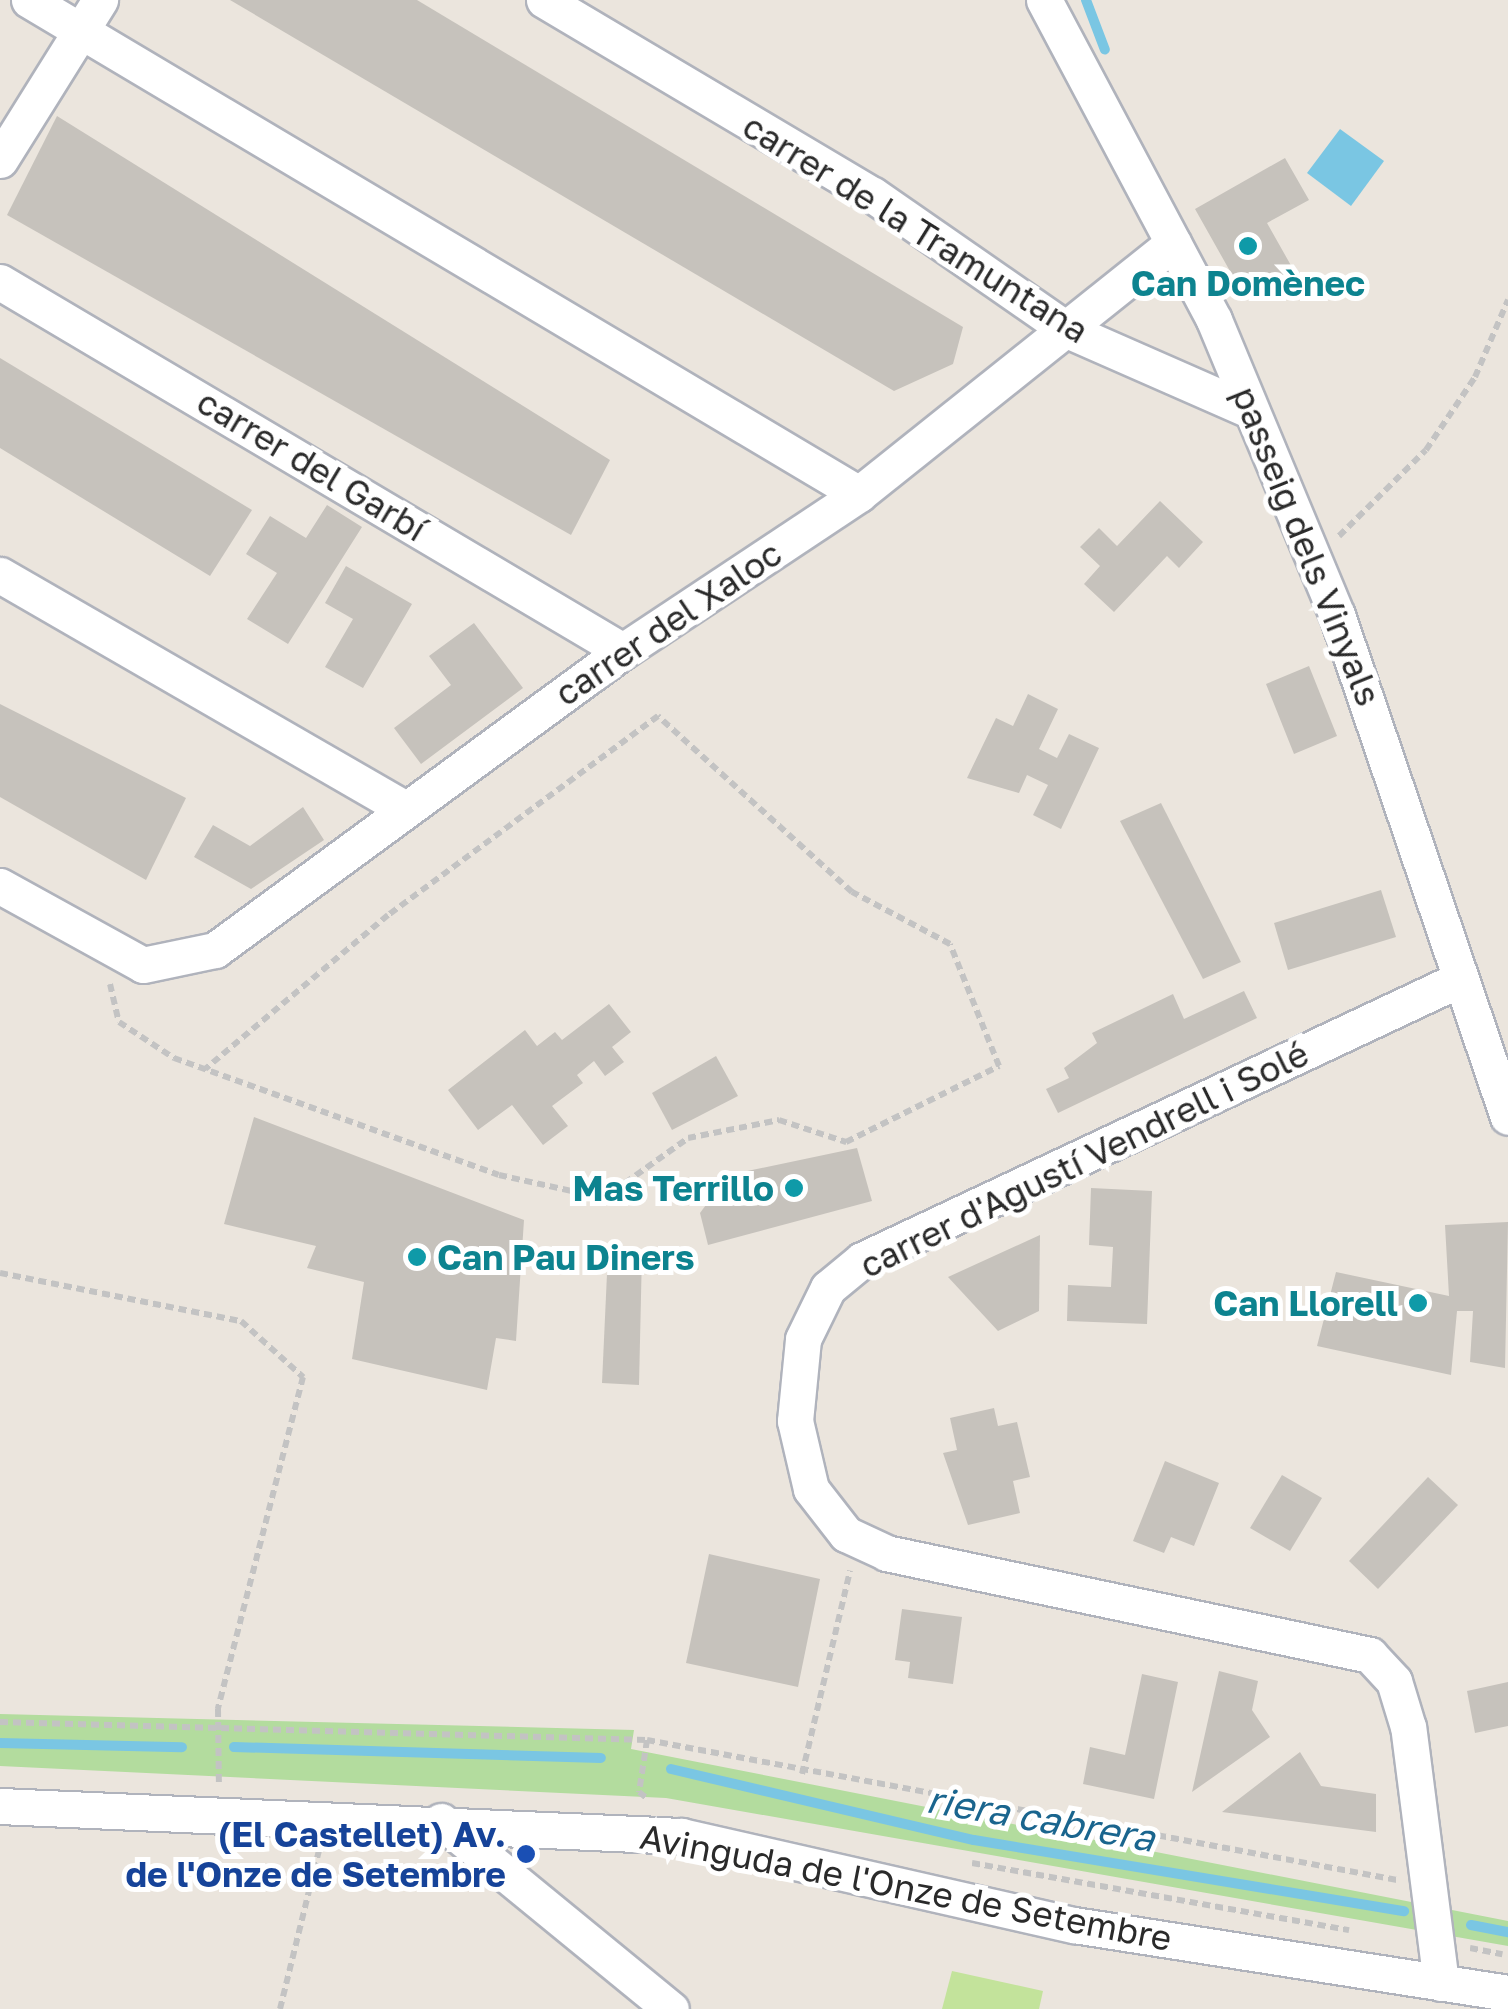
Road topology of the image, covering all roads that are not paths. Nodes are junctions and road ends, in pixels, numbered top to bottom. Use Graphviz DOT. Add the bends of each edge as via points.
graph roads {
  1 [pos="30,0"];
  2 [pos="100,0"];
  3 [pos="544,0"];
  4 [pos="1044,0"];
  5 [pos="81,31"];
  6 [pos="0,160"];
  7 [pos="1172,244"];
  8 [pos="0,282"];
  9 [pos="1067,330"];
  10 [pos="1245,408"];
  11 [pos="859,494"];
  12 [pos="0,576"];
  13 [pos="623,650"];
  14 [pos="405,809"];
  15 [pos="0,886"];
  16 [pos="1458,980"];
  17 [pos="1508,1117"];
  18 [pos="0,1806"];
  19 [pos="441,1822"];
  20 [pos="1441,1984"];
  21 [pos="1508,1993"];
  22 [pos="671,2009"];
  1 -- 5 [label="street"];
  2 -- 5 [label="street"];
  3 -- 9 [label="street, carrer de la Tramuntana" via="873,195"];
  4 -- 7 [label="street, passeig dels Vinyals"];
  5 -- 6 [label="street"];
  5 -- 11 [label="street"];
  7 -- 9 [label="street, carrer del Xaloc"];
  7 -- 10 [label="street, passeig dels Vinyals" via="1214,320"];
  8 -- 13 [label="street, carrer del Garbí"];
  9 -- 10 [label="street, carrer de la Tramuntana"];
  9 -- 11 [label="street, carrer del Xaloc"];
  10 -- 16 [label="street, passeig dels Vinyals" via="1377,715"];
  11 -- 13 [label="street, carrer del Xaloc"];
  12 -- 14 [label="street"];
  13 -- 14 [label="street, carrer del Xaloc"];
  14 -- 15 [label="street, carrer del Xaloc" via="215,950 144,964"];
  16 -- 17 [label="street, passeig dels Vinyals"];
  16 -- 20 [label="street, carrer d'Agustí Vendrell i Solé" via="862,1260 828,1288 803,1339 795,1421 812,1490 858,1540 1370,1656 1394,1681 1408,1727"];
  18 -- 19 [label="street, Avinguda de l'Onze de Setembre"];
  19 -- 20 [label="street, Avinguda de l'Onze de Setembre" via="682,1836 1074,1925"];
  19 -- 22 [label="street"];
  20 -- 21 [label="street, Avinguda de l'Onze de Setembre"];
}
